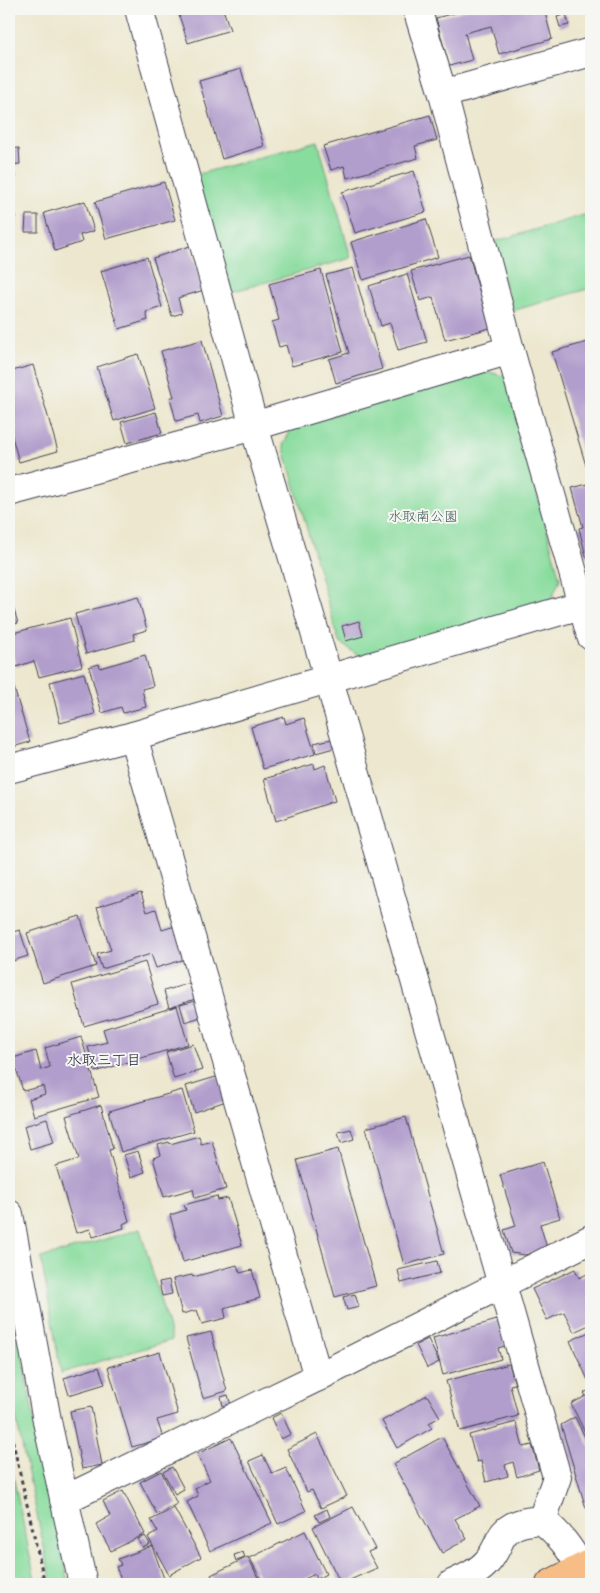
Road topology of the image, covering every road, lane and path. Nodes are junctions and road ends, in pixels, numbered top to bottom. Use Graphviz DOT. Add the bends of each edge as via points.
graph roads {
  1 [pos="138,9"];
  2 [pos="417,9"];
  3 [pos="591,52"];
  4 [pos="443,94"];
  5 [pos="510,350"];
  6 [pos="254,426"];
  7 [pos="9,492"];
  8 [pos="587,604"];
  9 [pos="591,636"];
  10 [pos="329,680"];
  11 [pos="133,736"];
  12 [pos="9,768"];
  13 [pos="9,1214"];
  14 [pos="591,1239"];
  15 [pos="501,1285"];
  16 [pos="318,1377"];
  17 [pos="9,1425"];
  18 [pos="64,1500"];
  19 [pos="542,1520"];
  20 [pos="586,1566"];
  21 [pos="45,1584"];
  22 [pos="83,1584"];
  23 [pos="452,1584"];
  24 [pos="550,1584"];
  1 -- 6 [label="street"];
  2 -- 4 [label="street"];
  3 -- 4 [label="street"];
  4 -- 5 [label="street"];
  5 -- 6 [label="street"];
  5 -- 8 [label="street"];
  6 -- 7 [label="street"];
  6 -- 10 [label="street"];
  8 -- 9 [label="street"];
  8 -- 10 [label="street"];
  10 -- 11 [label="street"];
  10 -- 15 [label="street"];
  11 -- 12 [label="street"];
  11 -- 16 [label="street"];
  13 -- 18 [label="street"];
  14 -- 15 [label="street"];
  15 -- 16 [label="street"];
  15 -- 19 [label="street" via="557,1477"];
  16 -- 18 [label="street"];
  17 -- 21 [label="path"];
  18 -- 22 [label="street"];
  19 -- 20 [label="street" via="558,1533"];
  19 -- 23 [label="street" via="513,1526 502,1535 495,1552 479,1570"];
  20 -- 24 [label="main road"];
}
